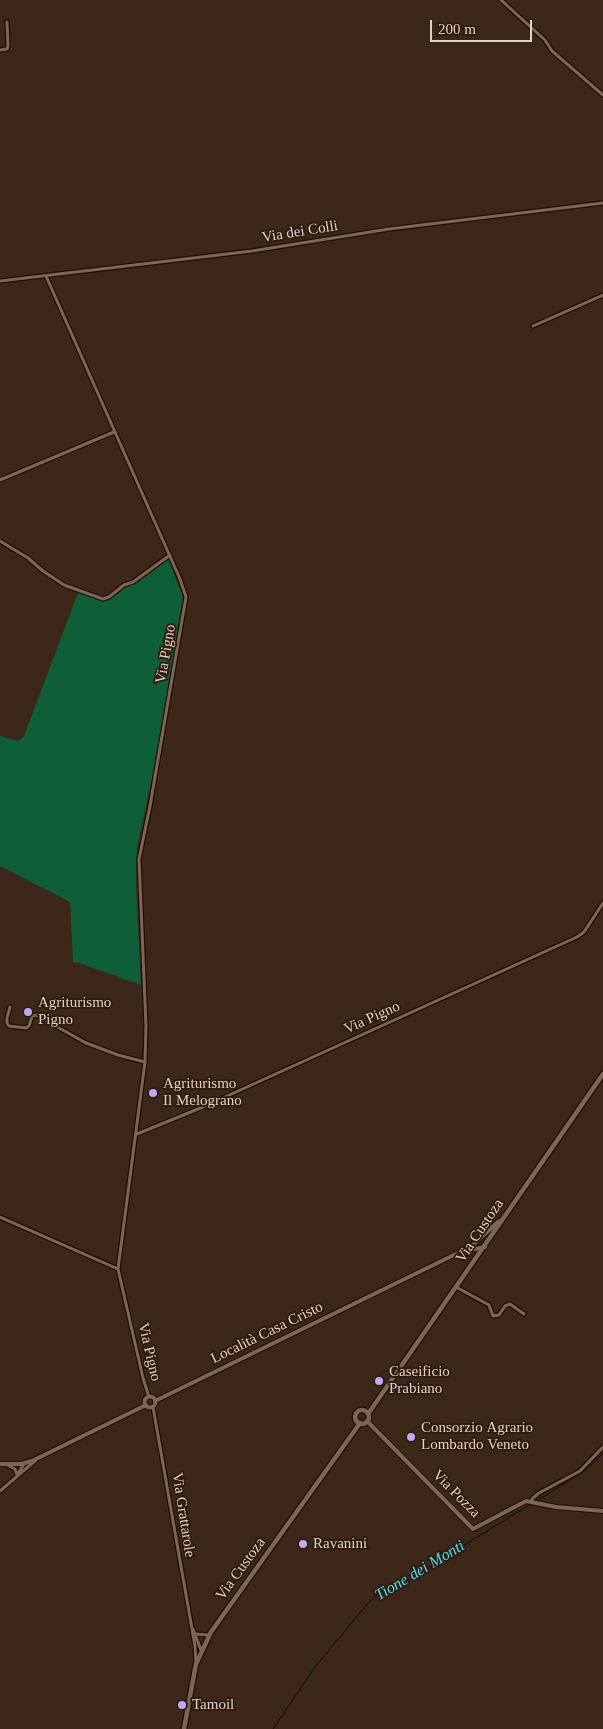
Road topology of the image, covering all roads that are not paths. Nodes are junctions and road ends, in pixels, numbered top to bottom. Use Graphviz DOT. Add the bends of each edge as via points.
graph roads {
  1 [pos="501,0"];
  2 [pos="7,22"];
  3 [pos="0,50"];
  4 [pos="603,95"];
  5 [pos="603,203"];
  6 [pos="46,276"];
  7 [pos="0,281"];
  8 [pos="603,295"];
  9 [pos="533,326"];
  10 [pos="114,432"];
  11 [pos="0,480"];
  12 [pos="0,541"];
  13 [pos="170,555"];
  14 [pos="603,903"];
  15 [pos="10,1007"];
  16 [pos="145,1062"];
  17 [pos="603,1074"];
  18 [pos="136,1134"];
  19 [pos="508,1212"];
  20 [pos="0,1217"];
  21 [pos="474,1244"];
  22 [pos="484,1247"];
  23 [pos="468,1250"];
  24 [pos="462,1251"];
  25 [pos="477,1258"];
  26 [pos="118,1268"];
  27 [pos="456,1287"];
  28 [pos="524,1314"];
  29 [pos="149,1397"];
  30 [pos="155,1400"];
  31 [pos="376,1401"];
  32 [pos="146,1405"];
  33 [pos="153,1407"];
  34 [pos="362,1410"];
  35 [pos="368,1414"];
  36 [pos="355,1417"];
  37 [pos="367,1421"];
  38 [pos="360,1423"];
  39 [pos="350,1437"];
  40 [pos="603,1447"];
  41 [pos="42,1455"];
  42 [pos="24,1463"];
  43 [pos="0,1464"];
  44 [pos="7,1465"];
  45 [pos="24,1470"];
  46 [pos="16,1476"];
  47 [pos="0,1491"];
  48 [pos="532,1502"];
  49 [pos="603,1511"];
  50 [pos="191,1626"];
  51 [pos="211,1632"];
  52 [pos="196,1634"];
  53 [pos="195,1646"];
  54 [pos="201,1650"];
  55 [pos="196,1664"];
  56 [pos="184,1729"];
  1 -- 4 [label="street" via="545,40 552,51"];
  2 -- 3 [label="street" via="8,46"];
  5 -- 6 [label="street, Via dei Colli"];
  6 -- 7 [label="street, Via dei Colli"];
  6 -- 10 [label="street, Via Pigno"];
  8 -- 9 [label="street"];
  10 -- 11 [label="street"];
  10 -- 13 [label="street, Via Pigno"];
  12 -- 13 [label="street" via="64,586 103,599"];
  13 -- 16 [label="street, Via Pigno" via="186,597 139,859"];
  14 -- 18 [label="street, Via Pigno" via="584,932 577,937"];
  15 -- 16 [label="street" via="9,1026 26,1028 32,1016 36,1015 86,1043"];
  16 -- 18 [label="street, Via Pigno"];
  17 -- 19 [label="main road, Via Custoza"];
  18 -- 26 [label="street, Via Pigno"];
  19 -- 21 [label="street"];
  19 -- 22 [label="main road, Via Custoza"];
  20 -- 26 [label="street"];
  21 -- 22 [label="street"];
  21 -- 24 [label="street"];
  22 -- 23 [label="street"];
  22 -- 25 [label="main road, Via Custoza"];
  23 -- 24 [label="street"];
  23 -- 25 [label="street"];
  24 -- 30 [label="street, Località Casa Cristo"];
  25 -- 27 [label="main road, Via Custoza"];
  26 -- 29 [label="street, Via Pigno"];
  27 -- 28 [label="street" via="489,1305 493,1316 499,1316 510,1304"];
  27 -- 31 [label="main road, Via Custoza"];
  29 -- 30 [label="street"];
  29 -- 32 [label="street" via="145,1400"];
  30 -- 33 [label="street"];
  31 -- 34 [label="main road, Via Custoza"];
  31 -- 35 [label="main road, Via Custoza"];
  32 -- 33 [label="street"];
  32 -- 41 [label="street"];
  33 -- 50 [label="street, Via Grattarole"];
  34 -- 35 [label="main road"];
  34 -- 36 [label="main road, Via Custoza"];
  35 -- 37 [label="main road, Via Custoza"];
  36 -- 38 [label="main road"];
  36 -- 39 [label="main road, Via Custoza"];
  37 -- 38 [label="main road"];
  37 -- 48 [label="street, Via Pozza" via="471,1528 475,1529 518,1503"];
  38 -- 39 [label="main road, Via Custoza"];
  39 -- 51 [label="main road, Via Custoza"];
  40 -- 48 [label="street" via="580,1471 539,1493"];
  41 -- 42 [label="street"];
  41 -- 45 [label="street"];
  42 -- 44 [label="street"];
  42 -- 45 [label="street"];
  42 -- 46 [label="street"];
  43 -- 44 [label="street"];
  44 -- 46 [label="street" via="15,1469"];
  45 -- 46 [label="street"];
  46 -- 47 [label="street"];
  48 -- 49 [label="street"];
  50 -- 52 [label="street, Via Grattarole"];
  50 -- 53 [label="street, Via Grattarole"];
  51 -- 52 [label="street" via="208,1635"];
  51 -- 54 [label="main road, Via Custoza"];
  52 -- 54 [label="street, Via Grattarole"];
  53 -- 54 [label="street"];
  53 -- 55 [label="street, Via Grattarole"];
  54 -- 55 [label="main road, Via Custoza"];
  55 -- 56 [label="main road, Via Custoza"];
}
